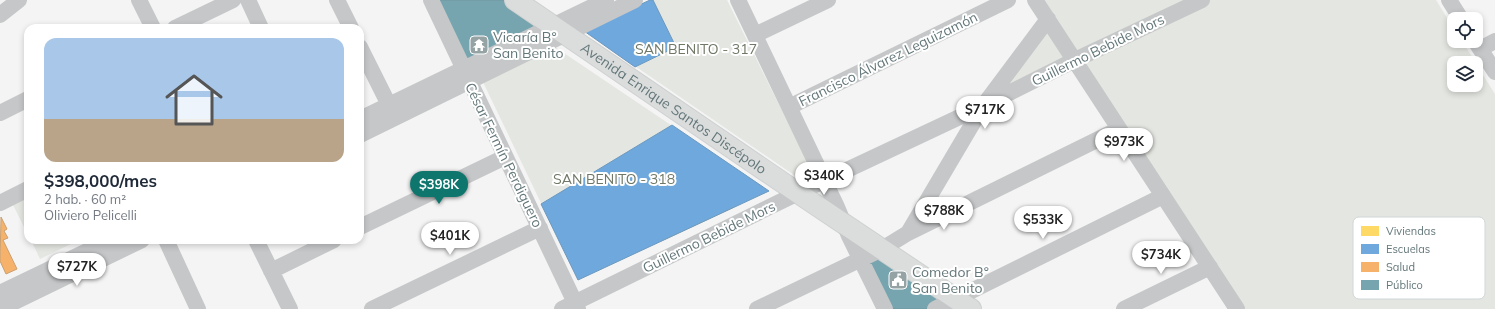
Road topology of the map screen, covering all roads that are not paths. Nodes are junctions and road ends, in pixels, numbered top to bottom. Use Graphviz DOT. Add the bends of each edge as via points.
graph roads {
  1 [pos="19,0"];
  2 [pos="139,0"];
  3 [pos="233,0"];
  4 [pos="248,0"];
  5 [pos="337,0"];
  6 [pos="431,0"];
  7 [pos="515,0"];
  8 [pos="606,0"];
  9 [pos="635,0"];
  10 [pos="738,0"];
  11 [pos="828,0"];
  12 [pos="1008,0"];
  13 [pos="1035,0"];
  14 [pos="1202,0"];
  15 [pos="1449,0"];
  16 [pos="1457,12"];
  17 [pos="0,15"];
  18 [pos="1048,19"];
  19 [pos="150,24"];
  20 [pos="183,24"];
  21 [pos="259,24"];
  22 [pos="349,24"];
  23 [pos="559,30"];
  24 [pos="756,35"];
  25 [pos="1495,41"];
  26 [pos="1483,44"];
  27 [pos="1479,48"];
  28 [pos="364,55"];
  29 [pos="1075,60"];
  30 [pos="1495,72"];
  31 [pos="466,76"];
  32 [pos="24,102"];
  33 [pos="389,105"];
  34 [pos="983,106"];
  35 [pos="790,107"];
  36 [pos="0,113"];
  37 [pos="364,117"];
  38 [pos="1119,129"];
  39 [pos="364,132"];
  40 [pos="505,157"];
  41 [pos="824,180"];
  42 [pos="24,192"];
  43 [pos="798,193"];
  44 [pos="1163,196"];
  45 [pos="0,203"];
  46 [pos="844,224"];
  47 [pos="364,226"];
  48 [pos="540,228"];
  49 [pos="908,233"];
  50 [pos="102,244"];
  51 [pos="134,244"];
  52 [pos="168,244"];
  53 [pos="258,244"];
  54 [pos="326,244"];
  55 [pos="882,249"];
  56 [pos="860,260"];
  57 [pos="1210,267"];
  58 [pos="271,271"];
  59 [pos="0,293"];
  60 [pos="964,304"];
  61 [pos="572,307"];
  62 [pos="194,308"];
  63 [pos="0,309"];
  64 [pos="290,309"];
  65 [pos="372,309"];
  66 [pos="757,309"];
  67 [pos="885,309"];
  68 [pos="935,309"];
  69 [pos="1124,309"];
  70 [pos="1236,309"];
  1 -- 17 [label="street"];
  2 -- 19 [label="street"];
  3 -- 20 [label="street"];
  4 -- 21 [label="street"];
  5 -- 22 [label="street"];
  6 -- 31 [label="street, César Fermín Perdiguero"];
  7 -- 23 [label="main road, Avenida Enrique Santos Discépolo"];
  8 -- 23 [label="street"];
  9 -- 23 [label="street"];
  10 -- 24 [label="street"];
  11 -- 24 [label="street"];
  12 -- 35 [label="street, Francisco Álvarez Leguizamón"];
  13 -- 18 [label="street"];
  14 -- 29 [label="street, Guillermo Bebide Mors"];
  15 -- 16 [label="street"];
  18 -- 29 [label="street"];
  18 -- 34 [label="street"];
  23 -- 31 [label="street"];
  23 -- 43 [label="main road, Avenida Enrique Santos Discépolo"];
  24 -- 35 [label="street"];
  25 -- 26 [label="street"];
  27 -- 30 [label="street"];
  28 -- 33 [label="street"];
  29 -- 34 [label="street, Guillermo Bebide Mors"];
  29 -- 38 [label="street"];
  31 -- 33 [label="street"];
  31 -- 39 [label="street"];
  31 -- 40 [label="street, César Fermín Perdiguero"];
  32 -- 36 [label="street"];
  33 -- 37 [label="street"];
  34 -- 41 [label="street, Guillermo Bebide Mors"];
  34 -- 49 [label="street"];
  35 -- 41 [label="street"];
  38 -- 44 [label="street"];
  38 -- 49 [label="street"];
  40 -- 47 [label="street"];
  40 -- 48 [label="street, César Fermín Perdiguero"];
  41 -- 43 [label="street, Guillermo Bebide Mors"];
  41 -- 46 [label="street"];
  42 -- 45 [label="street"];
  43 -- 46 [label="main road, Avenida Enrique Santos Discépolo"];
  43 -- 61 [label="street, Guillermo Bebide Mors"];
  44 -- 57 [label="street"];
  44 -- 60 [label="street"];
  46 -- 55 [label="main road, Avenida Enrique Santos Discépolo"];
  46 -- 56 [label="street"];
  48 -- 61 [label="street, César Fermín Perdiguero"];
  48 -- 65 [label="street"];
  49 -- 55 [label="street"];
  50 -- 59 [label="street"];
  51 -- 63 [label="street"];
  52 -- 62 [label="street"];
  53 -- 58 [label="street"];
  54 -- 58 [label="street"];
  55 -- 56 [label="street"];
  55 -- 60 [label="main road, Avenida Enrique Santos Discépolo"];
  56 -- 66 [label="street"];
  56 -- 67 [label="street"];
  57 -- 69 [label="street"];
  57 -- 70 [label="street"];
  58 -- 64 [label="street"];
  60 -- 68 [label="street"];
}
